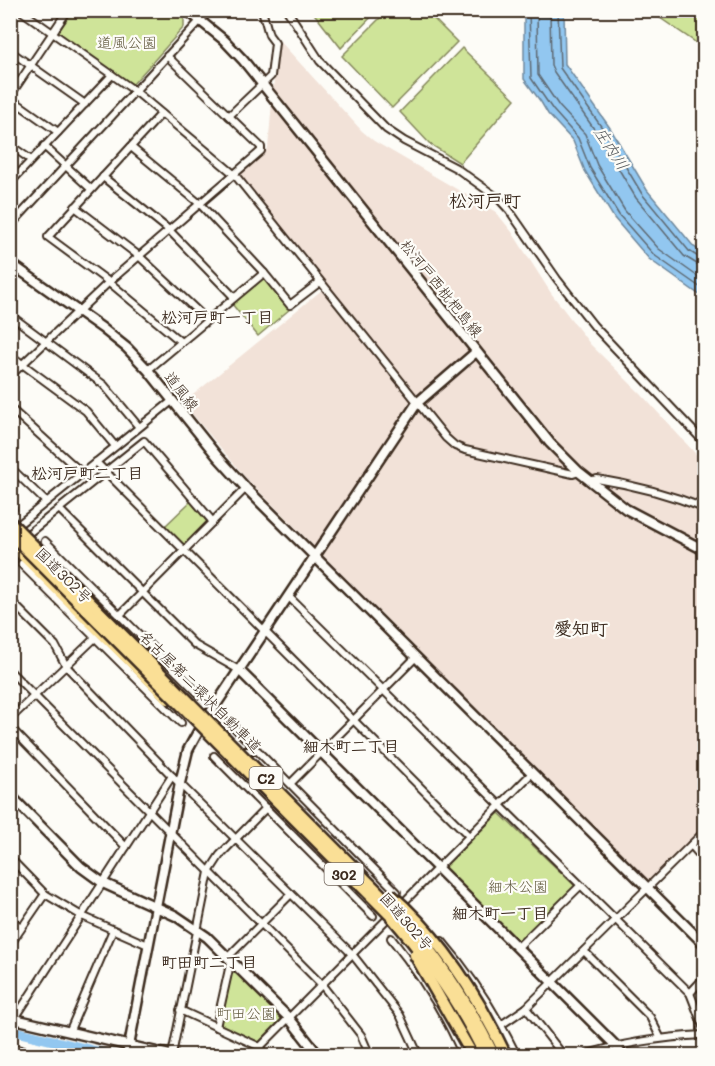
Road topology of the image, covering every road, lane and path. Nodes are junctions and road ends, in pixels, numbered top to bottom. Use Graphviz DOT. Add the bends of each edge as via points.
graph roads {
  1 [pos="20,10"];
  2 [pos="68,10"];
  3 [pos="187,10"];
  4 [pos="210,10"];
  5 [pos="261,10"];
  6 [pos="286,10"];
  7 [pos="201,21"];
  8 [pos="53,34"];
  9 [pos="10,51"];
  10 [pos="167,56"];
  11 [pos="32,66"];
  12 [pos="112,75"];
  13 [pos="262,84"];
  14 [pos="135,91"];
  15 [pos="10,97"];
  16 [pos="85,104"];
  17 [pos="161,114"];
  18 [pos="229,116"];
  19 [pos="58,132"];
  20 [pos="10,145"];
  21 [pos="44,146"];
  22 [pos="131,147"];
  23 [pos="31,160"];
  24 [pos="66,166"];
  25 [pos="235,175"];
  26 [pos="103,177"];
  27 [pos="10,183"];
  28 [pos="91,189"];
  29 [pos="200,204"];
  30 [pos="75,207"];
  31 [pos="10,226"];
  32 [pos="169,230"];
  33 [pos="139,256"];
  34 [pos="10,263"];
  35 [pos="264,273"];
  36 [pos="109,282"];
  37 [pos="320,282"];
  38 [pos="234,297"];
  39 [pos="77,311"];
  40 [pos="10,315"];
  41 [pos="207,320"];
  42 [pos="46,341"];
  43 [pos="181,342"];
  44 [pos="476,352"];
  45 [pos="10,355"];
  46 [pos="23,364"];
  47 [pos="148,369"];
  48 [pos="10,376"];
  49 [pos="172,401"];
  50 [pos="417,403"];
  51 [pos="10,408"];
  52 [pos="139,427"];
  53 [pos="705,442"];
  54 [pos="115,446"];
  55 [pos="96,462"];
  56 [pos="10,467"];
  57 [pos="105,472"];
  58 [pos="579,472"];
  59 [pos="82,473"];
  60 [pos="590,481"];
  61 [pos="246,488"];
  62 [pos="46,502"];
  63 [pos="705,508"];
  64 [pos="59,509"];
  65 [pos="10,522"];
  66 [pos="213,522"];
  67 [pos="10,532"];
  68 [pos="45,541"];
  69 [pos="12,546"];
  70 [pos="705,550"];
  71 [pos="184,551"];
  72 [pos="314,555"];
  73 [pos="21,564"];
  74 [pos="39,571"];
  75 [pos="78,573"];
  76 [pos="143,592"];
  77 [pos="58,595"];
  78 [pos="288,596"];
  79 [pos="10,600"];
  80 [pos="120,615"];
  81 [pos="264,632"];
  82 [pos="95,638"];
  83 [pos="160,655"];
  84 [pos="416,657"];
  85 [pos="66,666"];
  86 [pos="239,670"];
  87 [pos="10,671"];
  88 [pos="158,690"];
  89 [pos="383,691"];
  90 [pos="200,695"];
  91 [pos="35,696"];
  92 [pos="161,703"];
  93 [pos="174,705"];
  94 [pos="10,719"];
  95 [pos="353,721"];
  96 [pos="229,722"];
  97 [pos="181,723"];
  98 [pos="10,727"];
  99 [pos="199,730"];
  100 [pos="258,751"];
  101 [pos="321,753"];
  102 [pos="217,754"];
  103 [pos="532,773"];
  104 [pos="172,776"];
  105 [pos="243,779"];
  106 [pos="180,783"];
  107 [pos="291,783"];
  108 [pos="10,795"];
  109 [pos="499,806"];
  110 [pos="266,808"];
  111 [pos="149,812"];
  112 [pos="705,832"];
  113 [pos="171,834"];
  114 [pos="469,836"];
  115 [pos="236,838"];
  116 [pos="350,844"];
  117 [pos="691,845"];
  118 [pos="126,847"];
  119 [pos="335,852"];
  120 [pos="10,858"];
  121 [pos="705,860"];
  122 [pos="437,868"];
  123 [pos="340,871"];
  124 [pos="209,872"];
  125 [pos="103,883"];
  126 [pos="580,886"];
  127 [pos="647,887"];
  128 [pos="354,890"];
  129 [pos="397,892"];
  130 [pos="45,894"];
  131 [pos="291,894"];
  132 [pos="156,907"];
  133 [pos="416,913"];
  134 [pos="82,916"];
  135 [pos="373,916"];
  136 [pos="10,918"];
  137 [pos="387,919"];
  138 [pos="614,920"];
  139 [pos="260,924"];
  140 [pos="21,928"];
  141 [pos="197,929"];
  142 [pos="112,930"];
  143 [pos="391,938"];
  144 [pos="705,944"];
  145 [pos="10,945"];
  146 [pos="148,945"];
  147 [pos="517,948"];
  148 [pos="449,949"];
  149 [pos="584,951"];
  150 [pos="352,954"];
  151 [pos="418,954"];
  152 [pos="230,960"];
  153 [pos="425,964"];
  154 [pos="420,977"];
  155 [pos="705,978"];
  156 [pos="552,982"];
  157 [pos="322,985"];
  158 [pos="480,993"];
  159 [pos="690,993"];
  160 [pos="526,1008"];
  161 [pos="180,1010"];
  162 [pos="444,1016"];
  163 [pos="289,1018"];
  164 [pos="12,1021"];
  165 [pos="501,1025"];
  166 [pos="216,1027"];
  167 [pos="705,1029"];
  168 [pos="70,1030"];
  169 [pos="468,1033"];
  170 [pos="705,1035"];
  171 [pos="660,1038"];
  172 [pos="129,1045"];
  173 [pos="10,1047"];
  174 [pos="260,1047"];
  175 [pos="620,1051"];
  176 [pos="173,1055"];
  177 [pos="42,1056"];
  178 [pos="127,1056"];
  179 [pos="258,1056"];
  180 [pos="319,1056"];
  181 [pos="370,1056"];
  182 [pos="419,1056"];
  183 [pos="464,1056"];
  184 [pos="473,1056"];
  185 [pos="480,1056"];
  186 [pos="485,1056"];
  187 [pos="494,1056"];
  188 [pos="506,1056"];
  189 [pos="516,1056"];
  190 [pos="564,1056"];
  191 [pos="581,1056"];
  1 -- 8 [label="street"];
  2 -- 8 [label="street"];
  3 -- 7 [label="street, 松河戸西枇杷島線"];
  4 -- 7 [label="street"];
  5 -- 13 [label="street" via="275,43 271,76"];
  6 -- 53 [label="street" via="320,61 386,129 456,168 498,198 594,326"];
  7 -- 10 [label="street"];
  7 -- 13 [label="street, 松河戸西枇杷島線" via="243,60"];
  8 -- 11 [label="street"];
  8 -- 12 [label="street"];
  9 -- 11 [label="street"];
  10 -- 14 [label="street"];
  10 -- 18 [label="street"];
  11 -- 15 [label="street"];
  11 -- 16 [label="street"];
  12 -- 14 [label="street"];
  12 -- 16 [label="street"];
  13 -- 18 [label="street"];
  13 -- 44 [label="street, 松河戸西枇杷島線"];
  14 -- 17 [label="street"];
  14 -- 24 [label="street"];
  15 -- 19 [label="street"];
  16 -- 19 [label="street"];
  17 -- 22 [label="street"];
  17 -- 25 [label="street"];
  18 -- 25 [label="street" via="261,147"];
  19 -- 21 [label="street"];
  20 -- 23 [label="street"];
  21 -- 23 [label="street"];
  21 -- 24 [label="street"];
  22 -- 26 [label="street"];
  22 -- 29 [label="street"];
  23 -- 27 [label="street"];
  24 -- 28 [label="street"];
  24 -- 31 [label="street"];
  25 -- 29 [label="street"];
  25 -- 37 [label="street"];
  26 -- 28 [label="street"];
  26 -- 32 [label="street"];
  28 -- 30 [label="street"];
  29 -- 32 [label="street"];
  29 -- 35 [label="street"];
  30 -- 33 [label="street"];
  30 -- 36 [label="street" via="48,237"];
  32 -- 33 [label="street"];
  32 -- 38 [label="street"];
  33 -- 36 [label="street"];
  33 -- 41 [label="street"];
  34 -- 39 [label="street, 道風線"];
  35 -- 37 [label="street" via="290,305"];
  35 -- 38 [label="street"];
  36 -- 39 [label="street"];
  36 -- 43 [label="street"];
  37 -- 50 [label="street"];
  38 -- 41 [label="street"];
  39 -- 42 [label="street"];
  39 -- 47 [label="street, 道風線" via="128,348"];
  40 -- 42 [label="street"];
  41 -- 43 [label="street"];
  42 -- 46 [label="street"];
  42 -- 52 [label="street" via="104,385"];
  43 -- 47 [label="street"];
  44 -- 50 [label="street"];
  44 -- 58 [label="street, 松河戸西枇杷島線"];
  45 -- 46 [label="street"];
  46 -- 48 [label="street"];
  46 -- 54 [label="street" via="86,411"];
  47 -- 49 [label="street, 道風線"];
  49 -- 52 [label="street"];
  49 -- 61 [label="street, 道風線"];
  50 -- 58 [label="street" via="455,446 573,474"];
  50 -- 72 [label="street"];
  51 -- 59 [label="street"];
  52 -- 54 [label="street"];
  54 -- 55 [label="street"];
  55 -- 57 [label="street"];
  55 -- 59 [label="street"];
  56 -- 62 [label="street"];
  57 -- 64 [label="street"];
  57 -- 66 [label="street" via="144,441"];
  57 -- 71 [label="street"];
  58 -- 60 [label="street, 松河戸西枇杷島線"];
  59 -- 62 [label="street"];
  60 -- 63 [label="street" via="643,488"];
  60 -- 70 [label="street, 松河戸西枇杷島線" via="626,509"];
  61 -- 66 [label="street"];
  61 -- 72 [label="street, 道風線"];
  62 -- 67 [label="street"];
  64 -- 69 [label="street"];
  64 -- 76 [label="street"];
  65 -- 119 [label="highway, 名古屋第二環状自動車道 / C2, bridge"];
  66 -- 71 [label="street"];
  67 -- 119 [label="highway, 名古屋第二環状自動車道 / C2, bridge"];
  68 -- 75 [label="street"];
  69 -- 74 [label="highway, 国道302号 / 302"];
  71 -- 76 [label="street"];
  71 -- 81 [label="street"];
  72 -- 78 [label="street"];
  72 -- 84 [label="street, 道風線"];
  73 -- 77 [label="street"];
  74 -- 75 [label="street"];
  74 -- 77 [label="highway, 国道302号 / 302"];
  75 -- 80 [label="street"];
  76 -- 80 [label="street"];
  76 -- 86 [label="street" via="195,645"];
  77 -- 82 [label="street"];
  77 -- 88 [label="highway, 国道302号 / 302"];
  78 -- 81 [label="street"];
  78 -- 89 [label="street"];
  79 -- 85 [label="street" via="55,645"];
  80 -- 83 [label="street"];
  81 -- 86 [label="street"];
  81 -- 95 [label="street"];
  82 -- 85 [label="street"];
  82 -- 92 [label="street"];
  83 -- 88 [label="street"];
  83 -- 90 [label="street"];
  84 -- 89 [label="street"];
  84 -- 103 [label="street, 道風線"];
  85 -- 91 [label="street"];
  85 -- 104 [label="street"];
  86 -- 99 [label="street"];
  86 -- 101 [label="street"];
  87 -- 91 [label="street"];
  88 -- 93 [label="highway, 国道302号 / 302"];
  89 -- 95 [label="street"];
  89 -- 109 [label="street"];
  91 -- 94 [label="street"];
  91 -- 111 [label="street"];
  92 -- 93 [label="street"];
  92 -- 97 [label="street"];
  93 -- 99 [label="highway, 国道302号 / 302"];
  95 -- 101 [label="street"];
  95 -- 114 [label="street"];
  96 -- 100 [label="street"];
  98 -- 118 [label="street"];
  99 -- 102 [label="highway, 国道302号 / 302"];
  99 -- 106 [label="street" via="188,750"];
  100 -- 102 [label="street"];
  100 -- 107 [label="street"];
  101 -- 107 [label="street"];
  101 -- 122 [label="street"];
  102 -- 105 [label="highway, 国道302号 / 302"];
  103 -- 109 [label="street"];
  103 -- 127 [label="street, 道風線"];
  104 -- 106 [label="street"];
  104 -- 111 [label="street"];
  105 -- 110 [label="street"];
  105 -- 123 [label="highway, 国道302号 / 302"];
  106 -- 113 [label="street"];
  106 -- 115 [label="street"];
  107 -- 116 [label="street"];
  108 -- 125 [label="street" via="81,867"];
  109 -- 114 [label="street"];
  109 -- 126 [label="street"];
  110 -- 115 [label="street"];
  110 -- 128 [label="street"];
  111 -- 113 [label="street"];
  111 -- 118 [label="street"];
  112 -- 117 [label="street"];
  113 -- 124 [label="street"];
  113 -- 132 [label="street"];
  114 -- 122 [label="street"];
  115 -- 124 [label="street"];
  115 -- 131 [label="street"];
  116 -- 123 [label="street"];
  116 -- 129 [label="street"];
  117 -- 121 [label="street"];
  117 -- 127 [label="street"];
  118 -- 125 [label="street"];
  119 -- 184 [label="highway, bridge" via="418,958"];
  119 -- 186 [label="highway, 名古屋第二環状自動車道 / C2, bridge" via="429,962 460,1008"];
  119 -- 187 [label="highway, 名古屋第二環状自動車道 / C2, bridge" via="399,912 431,950 466,1002"];
  119 -- 188 [label="highway, bridge" via="404,906 428,931 474,997"];
  120 -- 130 [label="street"];
  122 -- 137 [label="street"];
  122 -- 147 [label="street"];
  123 -- 128 [label="highway, 国道302号 / 302"];
  124 -- 139 [label="street"];
  124 -- 141 [label="street"];
  125 -- 132 [label="street"];
  125 -- 134 [label="street"];
  126 -- 138 [label="street"];
  126 -- 147 [label="street"];
  127 -- 138 [label="street"];
  127 -- 144 [label="street, 道風線"];
  128 -- 135 [label="street"];
  128 -- 137 [label="highway, 国道302号 / 302"];
  130 -- 134 [label="street"];
  130 -- 140 [label="street"];
  131 -- 139 [label="street"];
  131 -- 150 [label="street"];
  132 -- 141 [label="street"];
  132 -- 146 [label="street"];
  133 -- 148 [label="street"];
  134 -- 142 [label="street"];
  134 -- 164 [label="street"];
  136 -- 140 [label="street"];
  137 -- 150 [label="street"];
  137 -- 151 [label="highway, 国道302号 / 302"];
  138 -- 149 [label="street"];
  138 -- 159 [label="street"];
  139 -- 152 [label="street"];
  139 -- 157 [label="street"];
  140 -- 145 [label="street"];
  141 -- 152 [label="street"];
  141 -- 161 [label="street"];
  142 -- 146 [label="street"];
  142 -- 168 [label="street"];
  143 -- 154 [label="street"];
  146 -- 172 [label="street"];
  147 -- 156 [label="street"];
  148 -- 151 [label="street"];
  148 -- 158 [label="street"];
  149 -- 156 [label="street"];
  149 -- 171 [label="street" via="650,1017"];
  150 -- 157 [label="street"];
  150 -- 182 [label="street" via="400,1016"];
  151 -- 153 [label="highway, 国道302号 / 302"];
  152 -- 163 [label="street"];
  152 -- 166 [label="street"];
  153 -- 154 [label="street"];
  153 -- 169 [label="highway, 国道302号 / 302"];
  154 -- 162 [label="street"];
  155 -- 159 [label="street"];
  156 -- 160 [label="street"];
  156 -- 175 [label="street"];
  157 -- 163 [label="street"];
  157 -- 181 [label="street" via="361,1035"];
  158 -- 165 [label="street"];
  158 -- 169 [label="street"];
  159 -- 167 [label="street"];
  160 -- 165 [label="street"];
  160 -- 190 [label="street"];
  161 -- 166 [label="street"];
  161 -- 176 [label="street"];
  162 -- 169 [label="street"];
  162 -- 183 [label="street"];
  163 -- 174 [label="street"];
  163 -- 180 [label="street"];
  164 -- 168 [label="street"];
  165 -- 189 [label="street"];
  166 -- 174 [label="street"];
  168 -- 172 [label="street"];
  169 -- 185 [label="highway, 国道302号 / 302"];
  170 -- 171 [label="street"];
  171 -- 175 [label="street"];
  172 -- 176 [label="street"];
  172 -- 178 [label="street"];
  173 -- 177 [label="street"];
  174 -- 179 [label="street"];
  175 -- 191 [label="street"];
}
